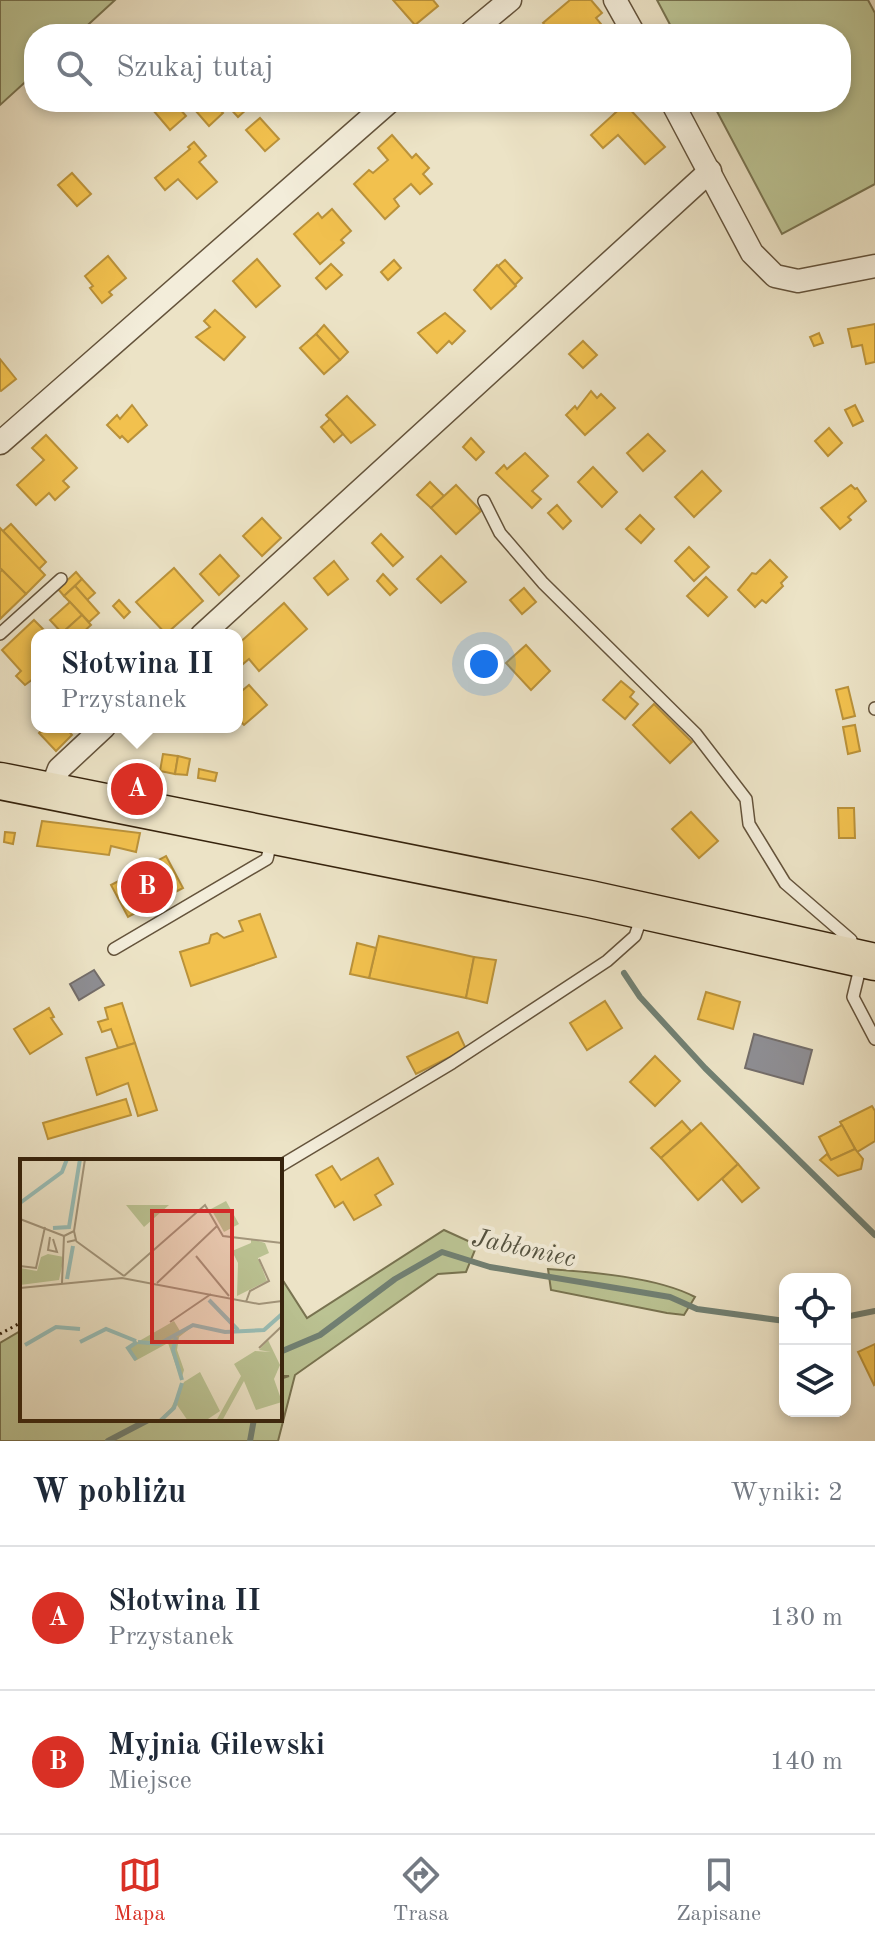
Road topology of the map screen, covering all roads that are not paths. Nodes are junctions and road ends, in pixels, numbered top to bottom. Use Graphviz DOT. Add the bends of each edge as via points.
graph roads {
  1 [pos="510,0"];
  2 [pos="615,0"];
  3 [pos="481,24"];
  4 [pos="628,24"];
  5 [pos="378,112"];
  6 [pos="678,112"];
  7 [pos="710,171"];
  8 [pos="875,266"];
  9 [pos="0,443"];
  10 [pos="484,501"];
  11 [pos="61,579"];
  12 [pos="209,629"];
  13 [pos="0,634"];
  14 [pos="98,733"];
  15 [pos="0,781"];
  16 [pos="51,790"];
  17 [pos="273,833"];
  18 [pos="644,911"];
  19 [pos="114,949"];
  20 [pos="866,958"];
  21 [pos="875,1039"];
  22 [pos="282,1165"];
  1 -- 3 [label="street"];
  2 -- 4 [label="street"];
  5 -- 9 [label="street"];
  6 -- 7 [label="street"];
  7 -- 8 [label="street" via="752,253 775,276 798,281"];
  7 -- 12 [label="street"];
  10 -- 20 [label="lane" via="500,533 543,583 696,734 746,799 749,824 785,883"];
  11 -- 13 [label="lane"];
  14 -- 16 [label="street" via="59,769"];
  15 -- 16 [label="main road"];
  16 -- 17 [label="main road"];
  17 -- 18 [label="main road"];
  17 -- 19 [label="lane" via="267,859"];
  18 -- 20 [label="main road"];
  18 -- 22 [label="lane" via="635,936 607,961 452,1063"];
  20 -- 21 [label="lane" via="853,997"];
}
